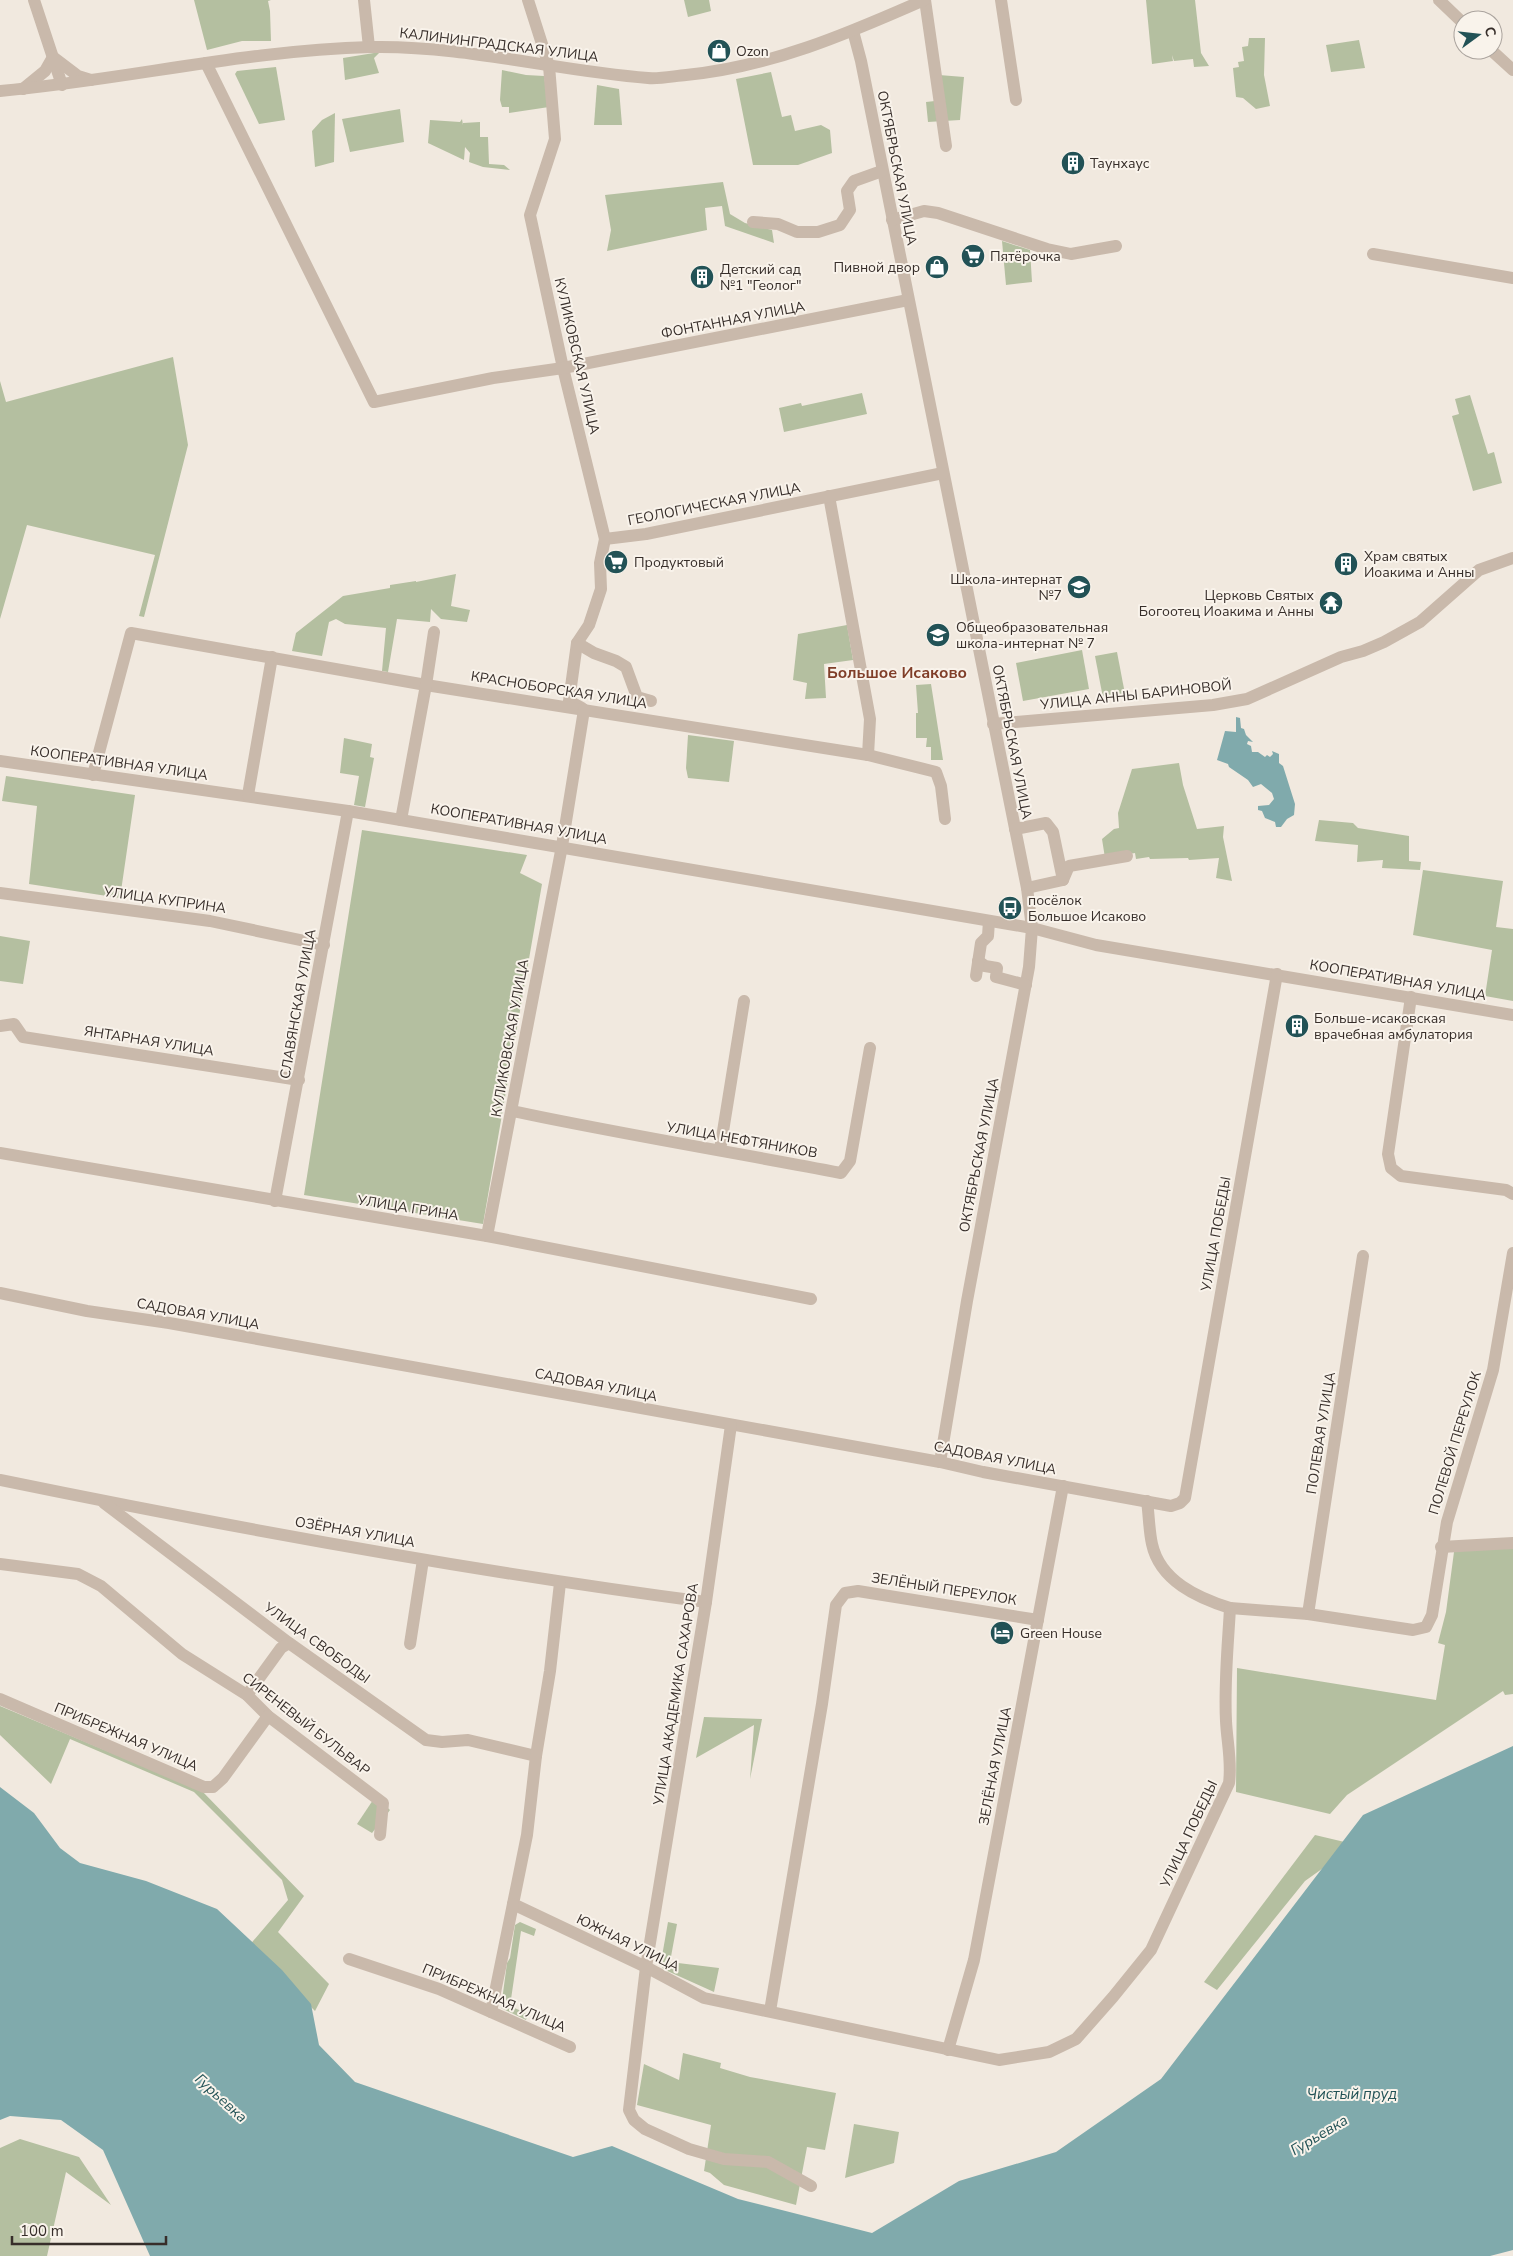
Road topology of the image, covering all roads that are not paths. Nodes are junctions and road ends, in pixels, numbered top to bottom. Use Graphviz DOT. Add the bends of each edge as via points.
graph roads {
  1 [pos="34,0"];
  2 [pos="364,0"];
  3 [pos="528,0"];
  4 [pos="924,0"];
  5 [pos="1001,0"];
  6 [pos="1439,0"];
  7 [pos="903,4"];
  8 [pos="1453,13"];
  9 [pos="853,31"];
  10 [pos="369,47"];
  11 [pos="53,56"];
  12 [pos="1502,60"];
  13 [pos="206,63"];
  14 [pos="186,66"];
  15 [pos="549,66"];
  16 [pos="1513,70"];
  17 [pos="94,81"];
  18 [pos="217,83"];
  19 [pos="62,86"];
  20 [pos="22,89"];
  21 [pos="0,91"];
  22 [pos="1016,100"];
  23 [pos="946,146"];
  24 [pos="882,171"];
  25 [pos="892,220"];
  26 [pos="753,222"];
  27 [pos="1116,246"];
  28 [pos="1373,254"];
  29 [pos="1513,278"];
  30 [pos="908,300"];
  31 [pos="563,368"];
  32 [pos="943,473"];
  33 [pos="829,496"];
  34 [pos="605,539"];
  35 [pos="1513,558"];
  36 [pos="434,632"];
  37 [pos="578,643"];
  38 [pos="272,657"];
  39 [pos="426,685"];
  40 [pos="651,701"];
  41 [pos="584,710"];
  42 [pos="993,724"];
  43 [pos="868,755"];
  44 [pos="0,761"];
  45 [pos="92,775"];
  46 [pos="248,795"];
  47 [pos="348,811"];
  48 [pos="945,819"];
  49 [pos="401,820"];
  50 [pos="1015,829"];
  51 [pos="562,846"];
  52 [pos="1127,856"];
  53 [pos="1063,880"];
  54 [pos="1027,888"];
  55 [pos="0,892"];
  56 [pos="989,921"];
  57 [pos="1032,928"];
  58 [pos="324,945"];
  59 [pos="978,961"];
  60 [pos="1277,974"];
  61 [pos="976,976"];
  62 [pos="1026,985"];
  63 [pos="1411,997"];
  64 [pos="744,1001"];
  65 [pos="1513,1015"];
  66 [pos="0,1026"];
  67 [pos="870,1048"];
  68 [pos="299,1080"];
  69 [pos="512,1111"];
  70 [pos="720,1150"];
  71 [pos="0,1153"];
  72 [pos="1513,1194"];
  73 [pos="275,1201"];
  74 [pos="487,1236"];
  75 [pos="1513,1253"];
  76 [pos="1364,1256"];
  77 [pos="0,1293"];
  78 [pos="811,1299"];
  79 [pos="731,1425"];
  80 [pos="940,1462"];
  81 [pos="0,1480"];
  82 [pos="1063,1486"];
  83 [pos="1185,1498"];
  84 [pos="102,1501"];
  85 [pos="1147,1501"];
  86 [pos="1513,1542"];
  87 [pos="1442,1548"];
  88 [pos="423,1560"];
  89 [pos="0,1564"];
  90 [pos="560,1583"];
  91 [pos="706,1602"];
  92 [pos="1230,1608"];
  93 [pos="1308,1614"];
  94 [pos="1038,1620"];
  95 [pos="289,1643"];
  96 [pos="410,1644"];
  97 [pos="246,1695"];
  98 [pos="0,1699"];
  99 [pos="268,1716"];
  100 [pos="536,1756"];
  101 [pos="380,1836"];
  102 [pos="513,1904"];
  103 [pos="349,1959"];
  104 [pos="646,1967"];
  105 [pos="770,2011"];
  106 [pos="491,2012"];
  107 [pos="570,2047"];
  108 [pos="948,2050"];
  109 [pos="1049,2052"];
  110 [pos="811,2186"];
  1 -- 11 [label="street"];
  2 -- 10 [label="street"];
  3 -- 15 [label="street, КУЛИКОВСКАЯ УЛИЦА"];
  4 -- 7 [label="street, КАЛИНИНГРАДСКАЯ УЛИЦА"];
  4 -- 23 [label="street"];
  5 -- 22 [label="street"];
  6 -- 8 [label="street"];
  7 -- 9 [label="street, КАЛИНИНГРАДСКАЯ УЛИЦА"];
  9 -- 15 [label="street, КАЛИНИНГРАДСКАЯ УЛИЦА" via="805,49 713,72 650,78"];
  9 -- 24 [label="street, ОКТЯБРЬСКАЯ УЛИЦА"];
  10 -- 13 [label="street, КАЛИНИНГРАДСКАЯ УЛИЦА"];
  10 -- 15 [label="street, КАЛИНИНГРАДСКАЯ УЛИЦА" via="442,51"];
  11 -- 17 [label="street" via="78,76"];
  11 -- 19 [label="street"];
  11 -- 20 [label="street" via="45,71"];
  12 -- 16 [label="street"];
  13 -- 14 [label="street, КАЛИНИНГРАДСКАЯ УЛИЦА"];
  13 -- 18 [label="street"];
  14 -- 17 [label="street, КАЛИНИНГРАДСКАЯ УЛИЦА"];
  14 -- 18 [label="street"];
  15 -- 31 [label="street, КУЛИКОВСКАЯ УЛИЦА" via="555,139 530,215"];
  17 -- 19 [label="street, КАЛИНИНГРАДСКАЯ УЛИЦА"];
  18 -- 31 [label="street, ФОНТАННАЯ УЛИЦА" via="374,402 493,378"];
  19 -- 20 [label="street, КАЛИНИНГРАДСКАЯ УЛИЦА"];
  20 -- 21 [label="street, КАЛИНИНГРАДСКАЯ УЛИЦА"];
  24 -- 25 [label="street, ОКТЯБРЬСКАЯ УЛИЦА"];
  24 -- 26 [label="street" via="854,181 847,191 850,210 840,225 818,232 797,232 778,224"];
  25 -- 27 [label="street" via="924,212 938,213 1071,254"];
  25 -- 30 [label="street, ОКТЯБРЬСКАЯ УЛИЦА"];
  28 -- 29 [label="street"];
  30 -- 31 [label="street, ФОНТАННАЯ УЛИЦА"];
  30 -- 32 [label="street, ОКТЯБРЬСКАЯ УЛИЦА"];
  31 -- 34 [label="street, КУЛИКОВСКАЯ УЛИЦА"];
  32 -- 33 [label="street, ГЕОЛОГИЧЕСКАЯ УЛИЦА"];
  32 -- 42 [label="street, ОКТЯБРЬСКАЯ УЛИЦА"];
  33 -- 34 [label="street, ГЕОЛОГИЧЕСКАЯ УЛИЦА" via="646,534"];
  33 -- 43 [label="street" via="870,719"];
  34 -- 37 [label="street, КУЛИКОВСКАЯ УЛИЦА" via="600,563 601,589 589,625"];
  35 -- 42 [label="street, УЛИЦА АННЫ БАРИНОВОЙ" via="1479,570 1406,631 1247,699 1213,705"];
  36 -- 39 [label="street"];
  37 -- 40 [label="street" via="626,667 637,697"];
  37 -- 41 [label="street, КУЛИКОВСКАЯ УЛИЦА" via="570,701"];
  38 -- 39 [label="street, КРАСНОБОРСКАЯ УЛИЦА"];
  38 -- 45 [label="street, КРАСНОБОРСКАЯ УЛИЦА" via="131,633"];
  38 -- 46 [label="street"];
  39 -- 41 [label="street, КРАСНОБОРСКАЯ УЛИЦА"];
  39 -- 49 [label="street"];
  41 -- 43 [label="street, КРАСНОБОРСКАЯ УЛИЦА"];
  41 -- 51 [label="street, КУЛИКОВСКАЯ УЛИЦА"];
  42 -- 50 [label="street, ОКТЯБРЬСКАЯ УЛИЦА"];
  43 -- 48 [label="street, КРАСНОБОРСКАЯ УЛИЦА" via="936,772"];
  44 -- 45 [label="street, КООПЕРАТИВНАЯ УЛИЦА"];
  45 -- 46 [label="street, КООПЕРАТИВНАЯ УЛИЦА"];
  46 -- 47 [label="street, КООПЕРАТИВНАЯ УЛИЦА"];
  47 -- 49 [label="street, КООПЕРАТИВНАЯ УЛИЦА"];
  47 -- 58 [label="street, СЛАВЯНСКАЯ УЛИЦА"];
  49 -- 51 [label="street, КООПЕРАТИВНАЯ УЛИЦА"];
  50 -- 53 [label="street" via="1046,823 1053,832"];
  50 -- 54 [label="street, ОКТЯБРЬСКАЯ УЛИЦА"];
  51 -- 56 [label="street, КООПЕРАТИВНАЯ УЛИЦА"];
  51 -- 69 [label="street, КУЛИКОВСКАЯ УЛИЦА"];
  52 -- 53 [label="street" via="1069,866"];
  53 -- 54 [label="street"];
  54 -- 57 [label="street, ОКТЯБРЬСКАЯ УЛИЦА"];
  55 -- 58 [label="street, УЛИЦА КУПРИНА" via="210,921"];
  56 -- 57 [label="street, КООПЕРАТИВНАЯ УЛИЦА"];
  56 -- 59 [label="street" via="988,936 981,943"];
  57 -- 60 [label="street, КООПЕРАТИВНАЯ УЛИЦА" via="1096,944"];
  57 -- 62 [label="street, ОКТЯБРЬСКАЯ УЛИЦА"];
  58 -- 68 [label="street, СЛАВЯНСКАЯ УЛИЦА"];
  59 -- 61 [label="street"];
  59 -- 62 [label="street" via="996,968 996,977"];
  60 -- 63 [label="street, КООПЕРАТИВНАЯ УЛИЦА"];
  60 -- 83 [label="street, УЛИЦА ПОБЕДЫ"];
  62 -- 80 [label="street, ОКТЯБРЬСКАЯ УЛИЦА"];
  63 -- 65 [label="street, КООПЕРАТИВНАЯ УЛИЦА"];
  63 -- 72 [label="street" via="1388,1154 1391,1168 1401,1176 1506,1190"];
  64 -- 70 [label="street"];
  66 -- 68 [label="street, ЯНТАРНАЯ УЛИЦА" via="14,1024 23,1037"];
  67 -- 70 [label="street, УЛИЦА НЕФТЯНИКОВ" via="850,1161 841,1173"];
  68 -- 73 [label="street, СЛАВЯНСКАЯ УЛИЦА"];
  69 -- 70 [label="street, УЛИЦА НЕФТЯНИКОВ" via="594,1129"];
  69 -- 74 [label="street, КУЛИКОВСКАЯ УЛИЦА"];
  71 -- 73 [label="street, УЛИЦА ГРИНА"];
  73 -- 74 [label="street, УЛИЦА ГРИНА"];
  74 -- 78 [label="street, УЛИЦА ГРИНА"];
  75 -- 87 [label="street, ПОЛЕВОЙ ПЕРЕУЛОК" via="1492,1370"];
  76 -- 93 [label="street, ПОЛЕВАЯ УЛИЦА"];
  77 -- 79 [label="street, САДОВАЯ УЛИЦА"];
  79 -- 80 [label="street, САДОВАЯ УЛИЦА"];
  79 -- 91 [label="street, УЛИЦА АКАДЕМИКА САХАРОВА"];
  80 -- 82 [label="street, САДОВАЯ УЛИЦА"];
  81 -- 84 [label="street, ОЗЁРНАЯ УЛИЦА"];
  82 -- 85 [label="street, САДОВАЯ УЛИЦА"];
  82 -- 94 [label="street, ЗЕЛЁНАЯ УЛИЦА"];
  83 -- 85 [label="street, САДОВАЯ УЛИЦА" via="1172,1506"];
  84 -- 88 [label="street, ОЗЁРНАЯ УЛИЦА"];
  84 -- 95 [label="street, УЛИЦА СВОБОДЫ"];
  85 -- 92 [label="street" via="1152,1544 1159,1563 1181,1586 1201,1599"];
  86 -- 87 [label="street"];
  87 -- 93 [label="street, ПОЛЕВОЙ ПЕРЕУЛОК" via="1432,1615 1426,1627 1413,1630"];
  88 -- 90 [label="street, ОЗЁРНАЯ УЛИЦА"];
  88 -- 96 [label="street"];
  89 -- 97 [label="street, СИРЕНЕВЫЙ БУЛЬВАР" via="78,1574 101,1586 182,1654"];
  90 -- 91 [label="street, ОЗЁРНАЯ УЛИЦА"];
  90 -- 100 [label="street"];
  91 -- 104 [label="street, УЛИЦА АКАДЕМИКА САХАРОВА"];
  92 -- 93 [label="street"];
  92 -- 109 [label="street, УЛИЦА ПОБЕДЫ" via="1225,1682 1230,1783 1151,1950 1076,2039"];
  94 -- 105 [label="street, ЗЕЛЁНЫЙ ПЕРЕУЛОК" via="858,1591 845,1593 836,1605"];
  94 -- 108 [label="street, ЗЕЛЁНАЯ УЛИЦА" via="974,1960"];
  95 -- 97 [label="street" via="281,1648"];
  95 -- 100 [label="street, УЛИЦА СВОБОДЫ" via="426,1740 468,1740"];
  97 -- 99 [label="street, СИРЕНЕВЫЙ БУЛЬВАР"];
  98 -- 99 [label="street, ПРИБРЕЖНАЯ УЛИЦА" via="204,1786 213,1787"];
  99 -- 101 [label="street, СИРЕНЕВЫЙ БУЛЬВАР" via="383,1803"];
  100 -- 102 [label="street" via="527,1835"];
  102 -- 104 [label="street, ЮЖНАЯ УЛИЦА"];
  102 -- 106 [label="street"];
  103 -- 106 [label="street, ПРИБРЕЖНАЯ УЛИЦА" via="439,1989"];
  104 -- 105 [label="street, ЮЖНАЯ УЛИЦА" via="704,1998"];
  104 -- 110 [label="street, УЛИЦА АКАДЕМИКА САХАРОВА" via="629,2110 634,2120 689,2149 724,2159 768,2162"];
  105 -- 108 [label="street, ЮЖНАЯ УЛИЦА"];
  106 -- 107 [label="street, ПРИБРЕЖНАЯ УЛИЦА"];
  108 -- 109 [label="street, ЮЖНАЯ УЛИЦА" via="999,2060"];
}
